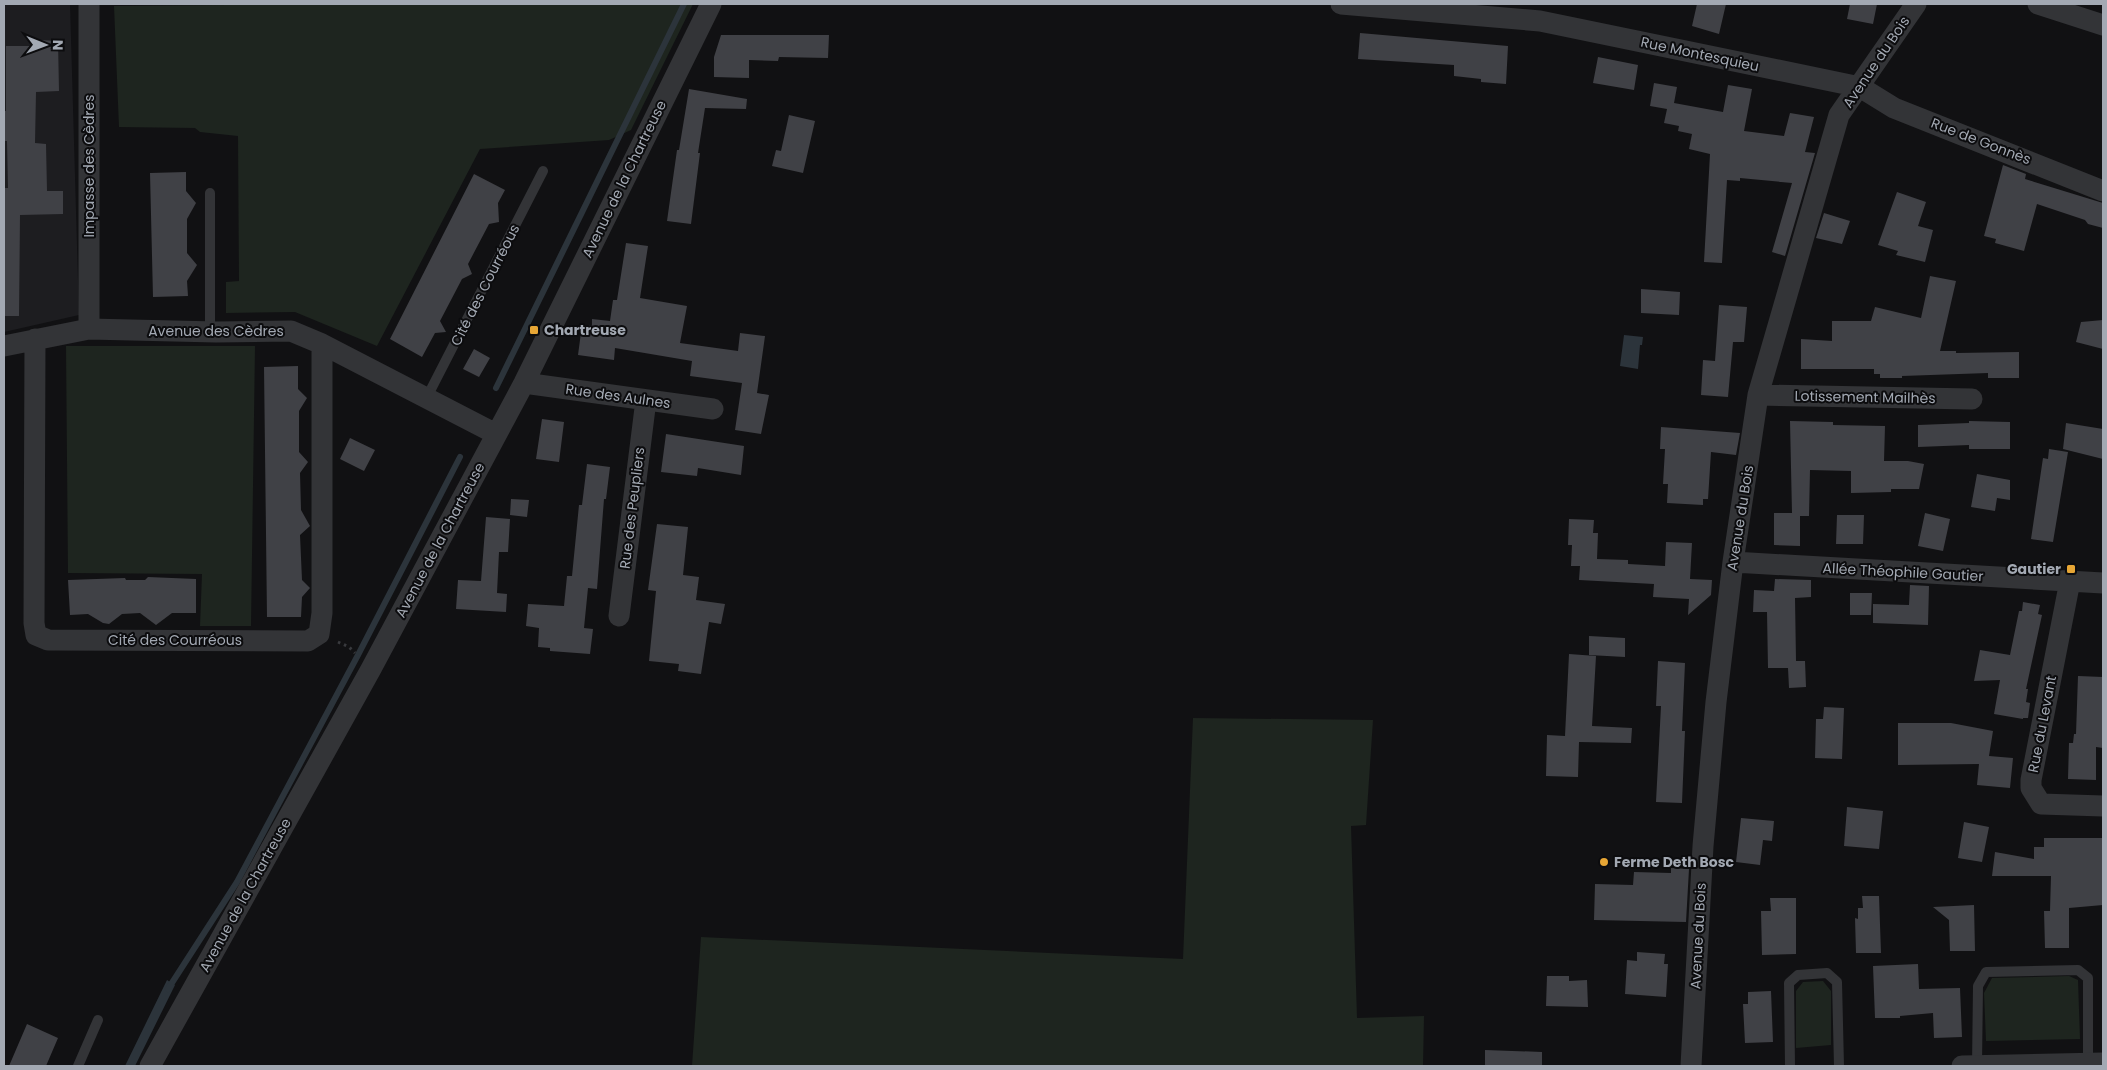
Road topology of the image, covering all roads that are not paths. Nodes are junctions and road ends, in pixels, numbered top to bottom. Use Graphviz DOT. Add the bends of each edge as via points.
graph roads {
  1 [pos="89,4"];
  2 [pos="711,4"];
  3 [pos="1341,4"];
  4 [pos="1916,4"];
  5 [pos="2038,4"];
  6 [pos="1540,12"];
  7 [pos="2103,25"];
  8 [pos="1860,87"];
  9 [pos="543,171"];
  10 [pos="2103,192"];
  11 [pos="210,193"];
  12 [pos="89,329"];
  13 [pos="210,332"];
  14 [pos="35,339"];
  15 [pos="322,344"];
  16 [pos="4,346"];
  17 [pos="524,383"];
  18 [pos="1758,395"];
  19 [pos="426,399"];
  20 [pos="1972,399"];
  21 [pos="646,400"];
  22 [pos="713,409"];
  23 [pos="496,434"];
  24 [pos="1733,562"];
  25 [pos="2070,581"];
  26 [pos="2103,583"];
  27 [pos="619,616"];
  28 [pos="2103,806"];
  29 [pos="98,1020"];
  30 [pos="2096,1063"];
  31 [pos="78,1066"];
  32 [pos="150,1066"];
  33 [pos="1691,1066"];
  34 [pos="1790,1066"];
  35 [pos="1839,1066"];
  36 [pos="1962,1066"];
  37 [pos="1977,1066"];
  1 -- 12 [label="street, Impasse des Cèdres"];
  2 -- 17 [label="street, Avenue de la Chartreuse"];
  3 -- 6 [label="street, Rue Montesquieu"];
  4 -- 8 [label="street, Avenue du Bois"];
  5 -- 7 [label="street"];
  6 -- 8 [label="street, Rue Montesquieu"];
  8 -- 10 [label="street, Rue de Gonnès" via="1894,108"];
  8 -- 18 [label="street, Avenue du Bois" via="1840,115"];
  9 -- 19 [label="lane, Cité des Courréous"];
  11 -- 13 [label="lane"];
  12 -- 13 [label="street, Avenue des Cèdres"];
  12 -- 14 [label="street, Avenue des Cèdres"];
  13 -- 15 [label="street, Avenue des Cèdres" via="291,331"];
  14 -- 15 [label="street, Cité des Courréous" via="34,623 36,635 48,640 308,640 319,634 322,613"];
  14 -- 16 [label="street, Avenue des Cèdres"];
  15 -- 19 [label="street, Avenue des Cèdres"];
  17 -- 21 [label="street, Rue des Aulnes"];
  17 -- 23 [label="street, Avenue de la Chartreuse"];
  18 -- 20 [label="street, Lotissement Mailhès"];
  18 -- 24 [label="street, Avenue du Bois"];
  19 -- 23 [label="street, Avenue des Cèdres"];
  21 -- 22 [label="street, Rue des Aulnes"];
  21 -- 27 [label="street, Rue des Peupliers"];
  23 -- 32 [label="street, Avenue de la Chartreuse" via="371,669"];
  24 -- 25 [label="street, Allée Théophile Gautier"];
  24 -- 33 [label="street, Avenue du Bois" via="1703,846"];
  25 -- 26 [label="street, Allée Théophile Gautier"];
  25 -- 28 [label="street, Rue du Levant" via="2031,788 2041,804"];
  29 -- 31 [label="lane"];
  30 -- 37 [label="street"];
  30 -- 37 [label="lane" via="2088,978 2078,970 1986,972 1978,986"];
  34 -- 35 [label="lane" via="1789,983 1798,975 1827,973 1837,982"];
  36 -- 37 [label="street"];
}
